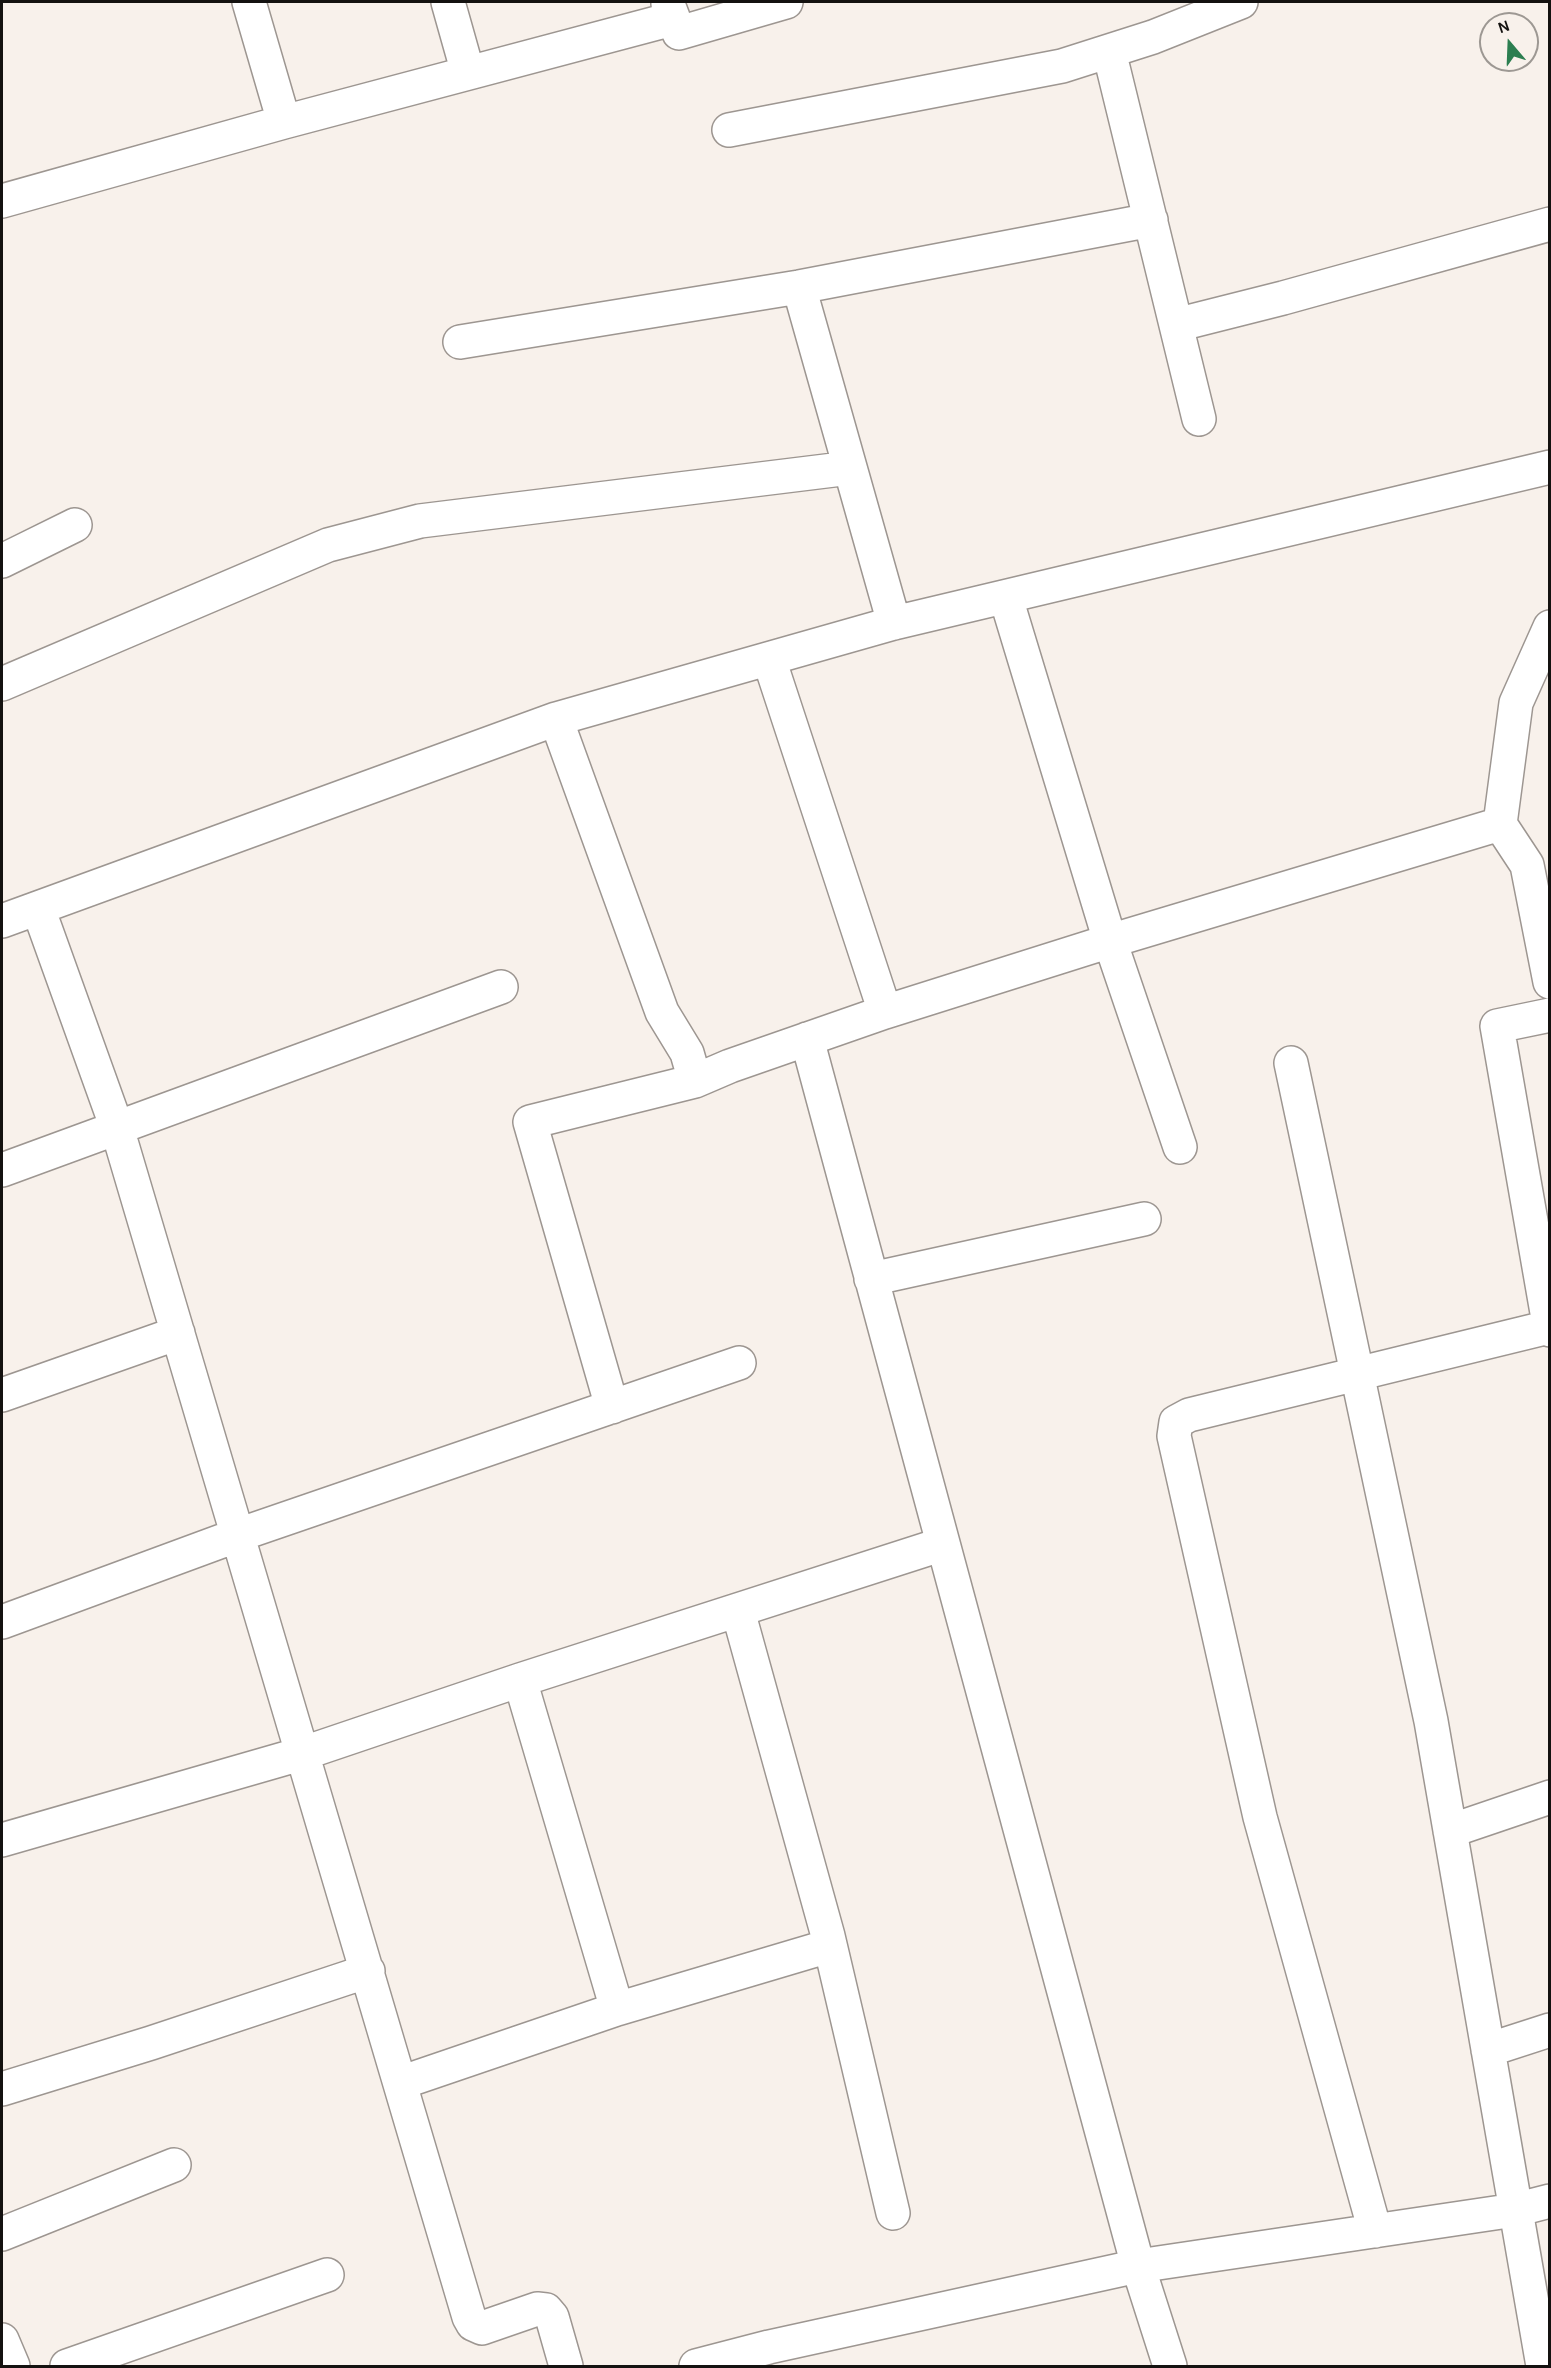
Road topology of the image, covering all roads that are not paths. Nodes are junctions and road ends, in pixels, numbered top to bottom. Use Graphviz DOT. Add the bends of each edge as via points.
graph roads {
  1 [pos="249,2"];
  2 [pos="448,2"];
  3 [pos="786,2"];
  4 [pos="1241,2"];
  5 [pos="670,10"];
  6 [pos="1109,51"];
  7 [pos="468,73"];
  8 [pos="284,123"];
  9 [pos="729,130"];
  10 [pos="2,201"];
  11 [pos="1151,220"];
  12 [pos="1550,224"];
  13 [pos="799,287"];
  14 [pos="1176,325"];
  15 [pos="460,342"];
  16 [pos="1199,419"];
  17 [pos="1550,467"];
  18 [pos="850,468"];
  19 [pos="75,525"];
  20 [pos="2,561"];
  21 [pos="1006,598"];
  22 [pos="894,623"];
  23 [pos="1550,627"];
  24 [pos="769,658"];
  25 [pos="2,684"];
  26 [pos="556,719"];
  27 [pos="1500,824"];
  28 [pos="38,908"];
  29 [pos="2,921"];
  30 [pos="1110,941"];
  31 [pos="1550,982"];
  32 [pos="501,987"];
  33 [pos="885,1012"];
  34 [pos="1550,1015"];
  35 [pos="807,1039"];
  36 [pos="1291,1063"];
  37 [pos="695,1081"];
  38 [pos="117,1128"];
  39 [pos="1180,1147"];
  40 [pos="2,1170"];
  41 [pos="1144,1220"];
  42 [pos="871,1279"];
  43 [pos="1549,1329"];
  44 [pos="178,1333"];
  45 [pos="739,1363"];
  46 [pos="1355,1373"];
  47 [pos="2,1395"];
  48 [pos="612,1407"];
  49 [pos="238,1535"];
  50 [pos="943,1544"];
  51 [pos="738,1611"];
  52 [pos="2,1622"];
  53 [pos="520,1680"];
  54 [pos="303,1753"];
  55 [pos="1550,1797"];
  56 [pos="1450,1831"];
  57 [pos="2,1840"];
  58 [pos="829,1946"];
  59 [pos="368,1971"];
  60 [pos="617,2009"];
  61 [pos="1550,2030"];
  62 [pos="1488,2050"];
  63 [pos="400,2083"];
  64 [pos="2,2089"];
  65 [pos="174,2165"];
  66 [pos="1550,2201"];
  67 [pos="1515,2210"];
  68 [pos="893,2213"];
  69 [pos="1375,2231"];
  70 [pos="2,2234"];
  71 [pos="1138,2266"];
  72 [pos="327,2275"];
  73 [pos="2,2340"];
  74 [pos="771,2357"];
  75 [pos="13,2367"];
  76 [pos="67,2367"];
  77 [pos="566,2367"];
  78 [pos="696,2367"];
  79 [pos="1170,2367"];
  80 [pos="1543,2367"];
  1 -- 8 [label="street"];
  2 -- 7 [label="street"];
  3 -- 5 [label="street" via="679,33"];
  4 -- 6 [label="street"];
  5 -- 7 [label="street"];
  6 -- 9 [label="street" via="1062,66"];
  6 -- 11 [label="street"];
  7 -- 8 [label="street"];
  8 -- 10 [label="street"];
  11 -- 13 [label="street"];
  11 -- 14 [label="street"];
  12 -- 14 [label="street"];
  13 -- 15 [label="street"];
  13 -- 18 [label="street"];
  14 -- 16 [label="street"];
  17 -- 21 [label="street"];
  18 -- 22 [label="street"];
  18 -- 25 [label="street" via="420,521 328,545"];
  19 -- 20 [label="street"];
  21 -- 22 [label="street"];
  21 -- 30 [label="street"];
  22 -- 24 [label="street"];
  23 -- 27 [label="street" via="1516,703"];
  24 -- 26 [label="street"];
  24 -- 33 [label="street"];
  26 -- 28 [label="street"];
  26 -- 37 [label="street" via="662,1012 687,1053"];
  27 -- 30 [label="street"];
  27 -- 31 [label="street" via="1527,865"];
  28 -- 29 [label="street"];
  28 -- 38 [label="street"];
  30 -- 33 [label="street"];
  30 -- 39 [label="street"];
  32 -- 38 [label="street"];
  33 -- 35 [label="street"];
  34 -- 43 [label="street" via="1497,1026"];
  35 -- 37 [label="street"];
  35 -- 42 [label="street"];
  36 -- 46 [label="street"];
  37 -- 48 [label="street" via="530,1122"];
  38 -- 40 [label="street"];
  38 -- 44 [label="street"];
  41 -- 42 [label="street"];
  42 -- 50 [label="street"];
  43 -- 46 [label="street"];
  44 -- 47 [label="street"];
  44 -- 49 [label="street"];
  45 -- 48 [label="street"];
  46 -- 56 [label="street" via="1431,1721"];
  46 -- 69 [label="street" via="1189,1415 1176,1422 1174,1437 1260,1817"];
  48 -- 49 [label="street"];
  49 -- 52 [label="street"];
  49 -- 54 [label="street"];
  50 -- 51 [label="street"];
  50 -- 71 [label="street"];
  51 -- 53 [label="street"];
  51 -- 58 [label="street"];
  53 -- 54 [label="street"];
  53 -- 60 [label="street"];
  54 -- 57 [label="street"];
  54 -- 59 [label="street"];
  55 -- 56 [label="street"];
  56 -- 62 [label="street"];
  58 -- 60 [label="street"];
  58 -- 68 [label="street"];
  59 -- 63 [label="street"];
  59 -- 64 [label="street"];
  60 -- 63 [label="street"];
  61 -- 62 [label="street"];
  62 -- 67 [label="street"];
  63 -- 77 [label="street" via="473,2324 482,2328 537,2309 546,2310 552,2317"];
  65 -- 70 [label="street"];
  66 -- 67 [label="street"];
  67 -- 69 [label="street"];
  67 -- 80 [label="street"];
  69 -- 71 [label="street"];
  71 -- 74 [label="street"];
  71 -- 79 [label="street"];
  72 -- 76 [label="street"];
  73 -- 75 [label="street"];
  74 -- 78 [label="street"];
}
